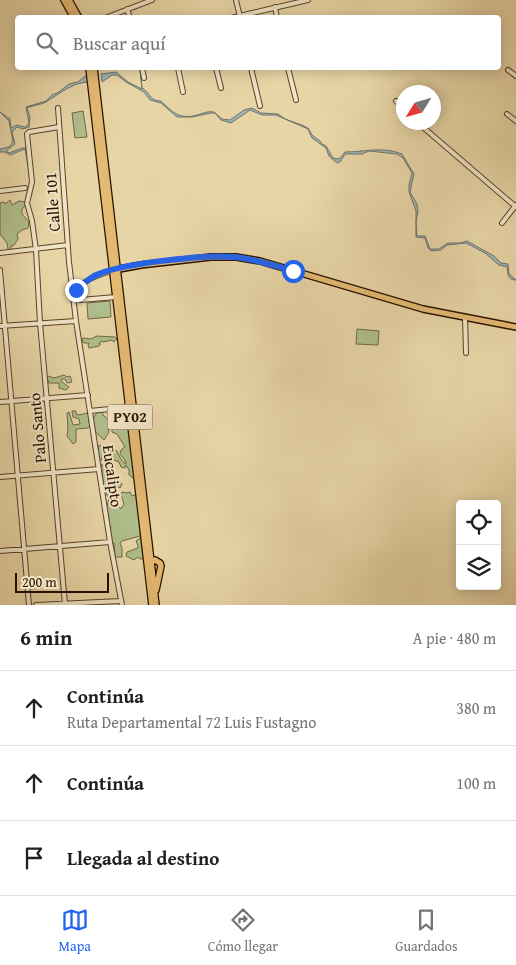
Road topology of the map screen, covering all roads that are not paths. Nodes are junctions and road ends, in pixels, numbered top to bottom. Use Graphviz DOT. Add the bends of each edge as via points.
graph roads {
  1 [pos="64,0"];
  2 [pos="69,0"];
  3 [pos="152,0"];
  4 [pos="236,0"];
  5 [pos="308,0"];
  6 [pos="275,7"];
  7 [pos="127,9"];
  8 [pos="72,15"];
  9 [pos="77,15"];
  10 [pos="112,15"];
  11 [pos="129,15"];
  12 [pos="240,15"];
  13 [pos="247,15"];
  14 [pos="276,15"];
  15 [pos="89,70"];
  16 [pos="94,70"];
  17 [pos="142,70"];
  18 [pos="178,70"];
  19 [pos="216,70"];
  20 [pos="251,70"];
  21 [pos="288,70"];
  22 [pos="508,70"];
  23 [pos="516,76"];
  24 [pos="144,78"];
  25 [pos="220,88"];
  26 [pos="184,92"];
  27 [pos="296,100"];
  28 [pos="260,106"];
  29 [pos="58,108"];
  30 [pos="507,114"];
  31 [pos="516,121"];
  32 [pos="60,127"];
  33 [pos="426,130"];
  34 [pos="25,188"];
  35 [pos="0,191"];
  36 [pos="516,206"];
  37 [pos="502,223"];
  38 [pos="68,245"];
  39 [pos="36,250"];
  40 [pos="0,253"];
  41 [pos="115,269"];
  42 [pos="0,270"];
  43 [pos="74,294"];
  44 [pos="116,297"];
  45 [pos="465,317"];
  46 [pos="76,321"];
  47 [pos="40,323"];
  48 [pos="2,326"];
  49 [pos="516,327"];
  50 [pos="466,353"];
  51 [pos="88,395"];
  52 [pos="47,398"];
  53 [pos="11,400"];
  54 [pos="0,402"];
  55 [pos="128,407"];
  56 [pos="90,411"];
  57 [pos="99,469"];
  58 [pos="54,474"];
  59 [pos="19,476"];
  60 [pos="0,477"];
  61 [pos="110,542"];
  62 [pos="60,546"];
  63 [pos="24,549"];
  64 [pos="0,551"];
  65 [pos="149,563"];
  66 [pos="122,603"];
  67 [pos="65,604"];
  68 [pos="29,605"];
  69 [pos="36,605"];
  70 [pos="152,605"];
  71 [pos="157,605"];
  1 -- 8 [label="highway"];
  2 -- 9 [label="highway"];
  3 -- 7 [label="street"];
  4 -- 12 [label="street"];
  5 -- 6 [label="street"];
  6 -- 13 [label="street"];
  6 -- 14 [label="street"];
  7 -- 10 [label="street"];
  7 -- 11 [label="street"];
  15 -- 41 [label="highway, PY02"];
  16 -- 41 [label="highway, PY02"];
  17 -- 24 [label="street"];
  18 -- 26 [label="street"];
  19 -- 25 [label="street"];
  20 -- 28 [label="street"];
  21 -- 27 [label="street"];
  22 -- 23 [label="street"];
  29 -- 32 [label="street, Calle 101"];
  30 -- 31 [label="street"];
  32 -- 38 [label="street, Calle 101"];
  32 -- 39 [label="street, Palo Santo" via="27,134 32,182 27,203"];
  33 -- 36 [label="street"];
  34 -- 35 [label="street"];
  36 -- 37 [label="street"];
  38 -- 39 [label="street"];
  38 -- 43 [label="street, Calle 101"];
  39 -- 40 [label="street"];
  39 -- 47 [label="street, Palo Santo"];
  41 -- 43 [label="street" via="95,276"];
  41 -- 44 [label="highway, PY02"];
  41 -- 45 [label="main road" via="190,259 236,257 267,263 423,309"];
  41 -- 65 [label="highway, PY02"];
  42 -- 48 [label="street"];
  43 -- 44 [label="street" via="80,300"];
  43 -- 46 [label="street, Calle 101"];
  44 -- 55 [label="highway, PY02"];
  45 -- 49 [label="main road"];
  45 -- 50 [label="street"];
  46 -- 47 [label="street"];
  46 -- 51 [label="street, Eucalipto"];
  47 -- 48 [label="street"];
  47 -- 52 [label="street, Palo Santo"];
  48 -- 53 [label="street"];
  51 -- 52 [label="street"];
  51 -- 56 [label="street, Eucalipto"];
  52 -- 53 [label="street"];
  52 -- 58 [label="street, Palo Santo"];
  53 -- 54 [label="street"];
  53 -- 59 [label="street"];
  55 -- 56 [label="street"];
  55 -- 65 [label="highway, PY02"];
  56 -- 57 [label="street, Eucalipto"];
  57 -- 58 [label="street"];
  57 -- 61 [label="street, Eucalipto"];
  58 -- 59 [label="street"];
  58 -- 62 [label="street, Palo Santo"];
  59 -- 60 [label="street"];
  59 -- 63 [label="street"];
  61 -- 62 [label="street"];
  61 -- 66 [label="street, Eucalipto"];
  62 -- 63 [label="street"];
  62 -- 67 [label="street, Palo Santo"];
  63 -- 64 [label="street"];
  63 -- 68 [label="street"];
  65 -- 70 [label="highway, PY02"];
  65 -- 71 [label="highway, PY02"];
  65 -- 71 [label="highway" via="158,561 161,566 156,586"];
  66 -- 67 [label="street"];
  67 -- 69 [label="street"];
}
